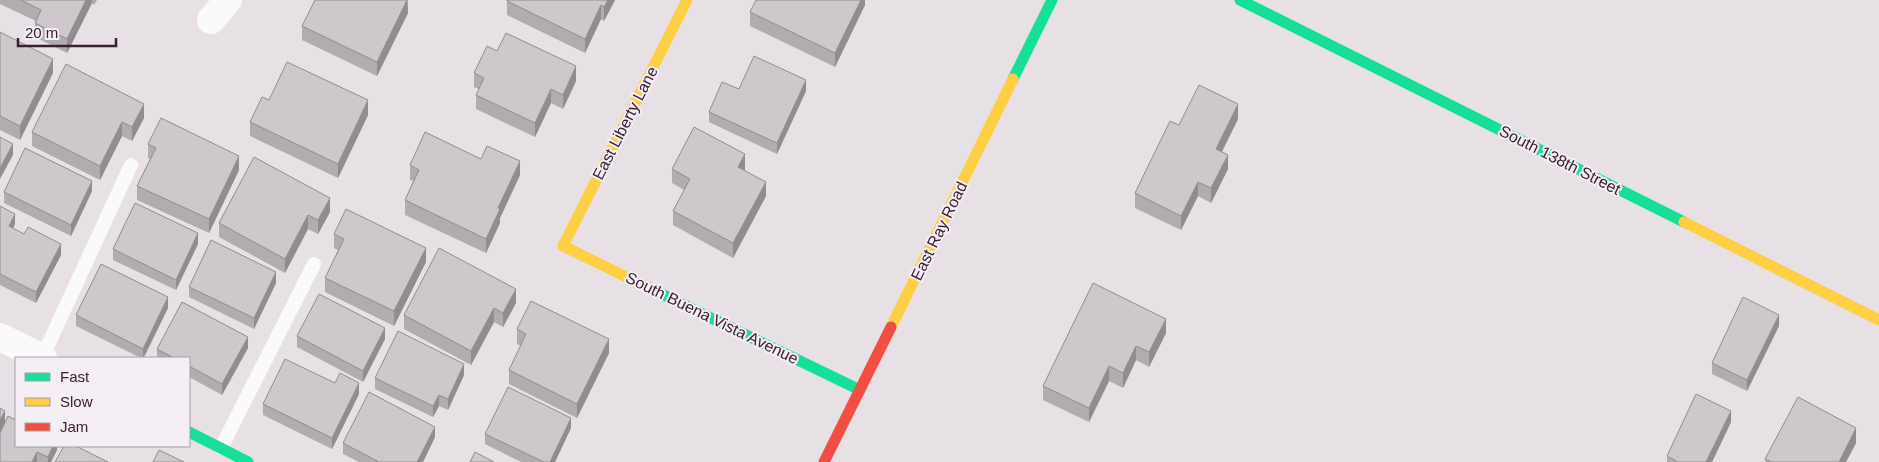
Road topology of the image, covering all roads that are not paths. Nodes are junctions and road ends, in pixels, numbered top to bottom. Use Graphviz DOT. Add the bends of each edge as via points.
graph roads {
  1 [pos="687,0"];
  2 [pos="1052,0"];
  3 [pos="1240,0"];
  4 [pos="131,165"];
  5 [pos="562,246"];
  6 [pos="314,264"];
  7 [pos="1879,320"];
  8 [pos="0,336"];
  9 [pos="41,357"];
  10 [pos="43,357"];
  11 [pos="860,390"];
  12 [pos="190,432"];
  13 [pos="221,448"];
  14 [pos="248,462"];
  15 [pos="824,462"];
  1 -- 5 [label="street, East Liberty Lane"];
  2 -- 11 [label="street, East Ray Road"];
  3 -- 7 [label="street, South 138th Street"];
  4 -- 10 [label="lane"];
  5 -- 11 [label="street, South Buena Vista Avenue"];
  6 -- 13 [label="lane"];
  8 -- 9 [label="street"];
  11 -- 15 [label="street, East Ray Road"];
  12 -- 13 [label="street"];
  13 -- 14 [label="street"];
}
